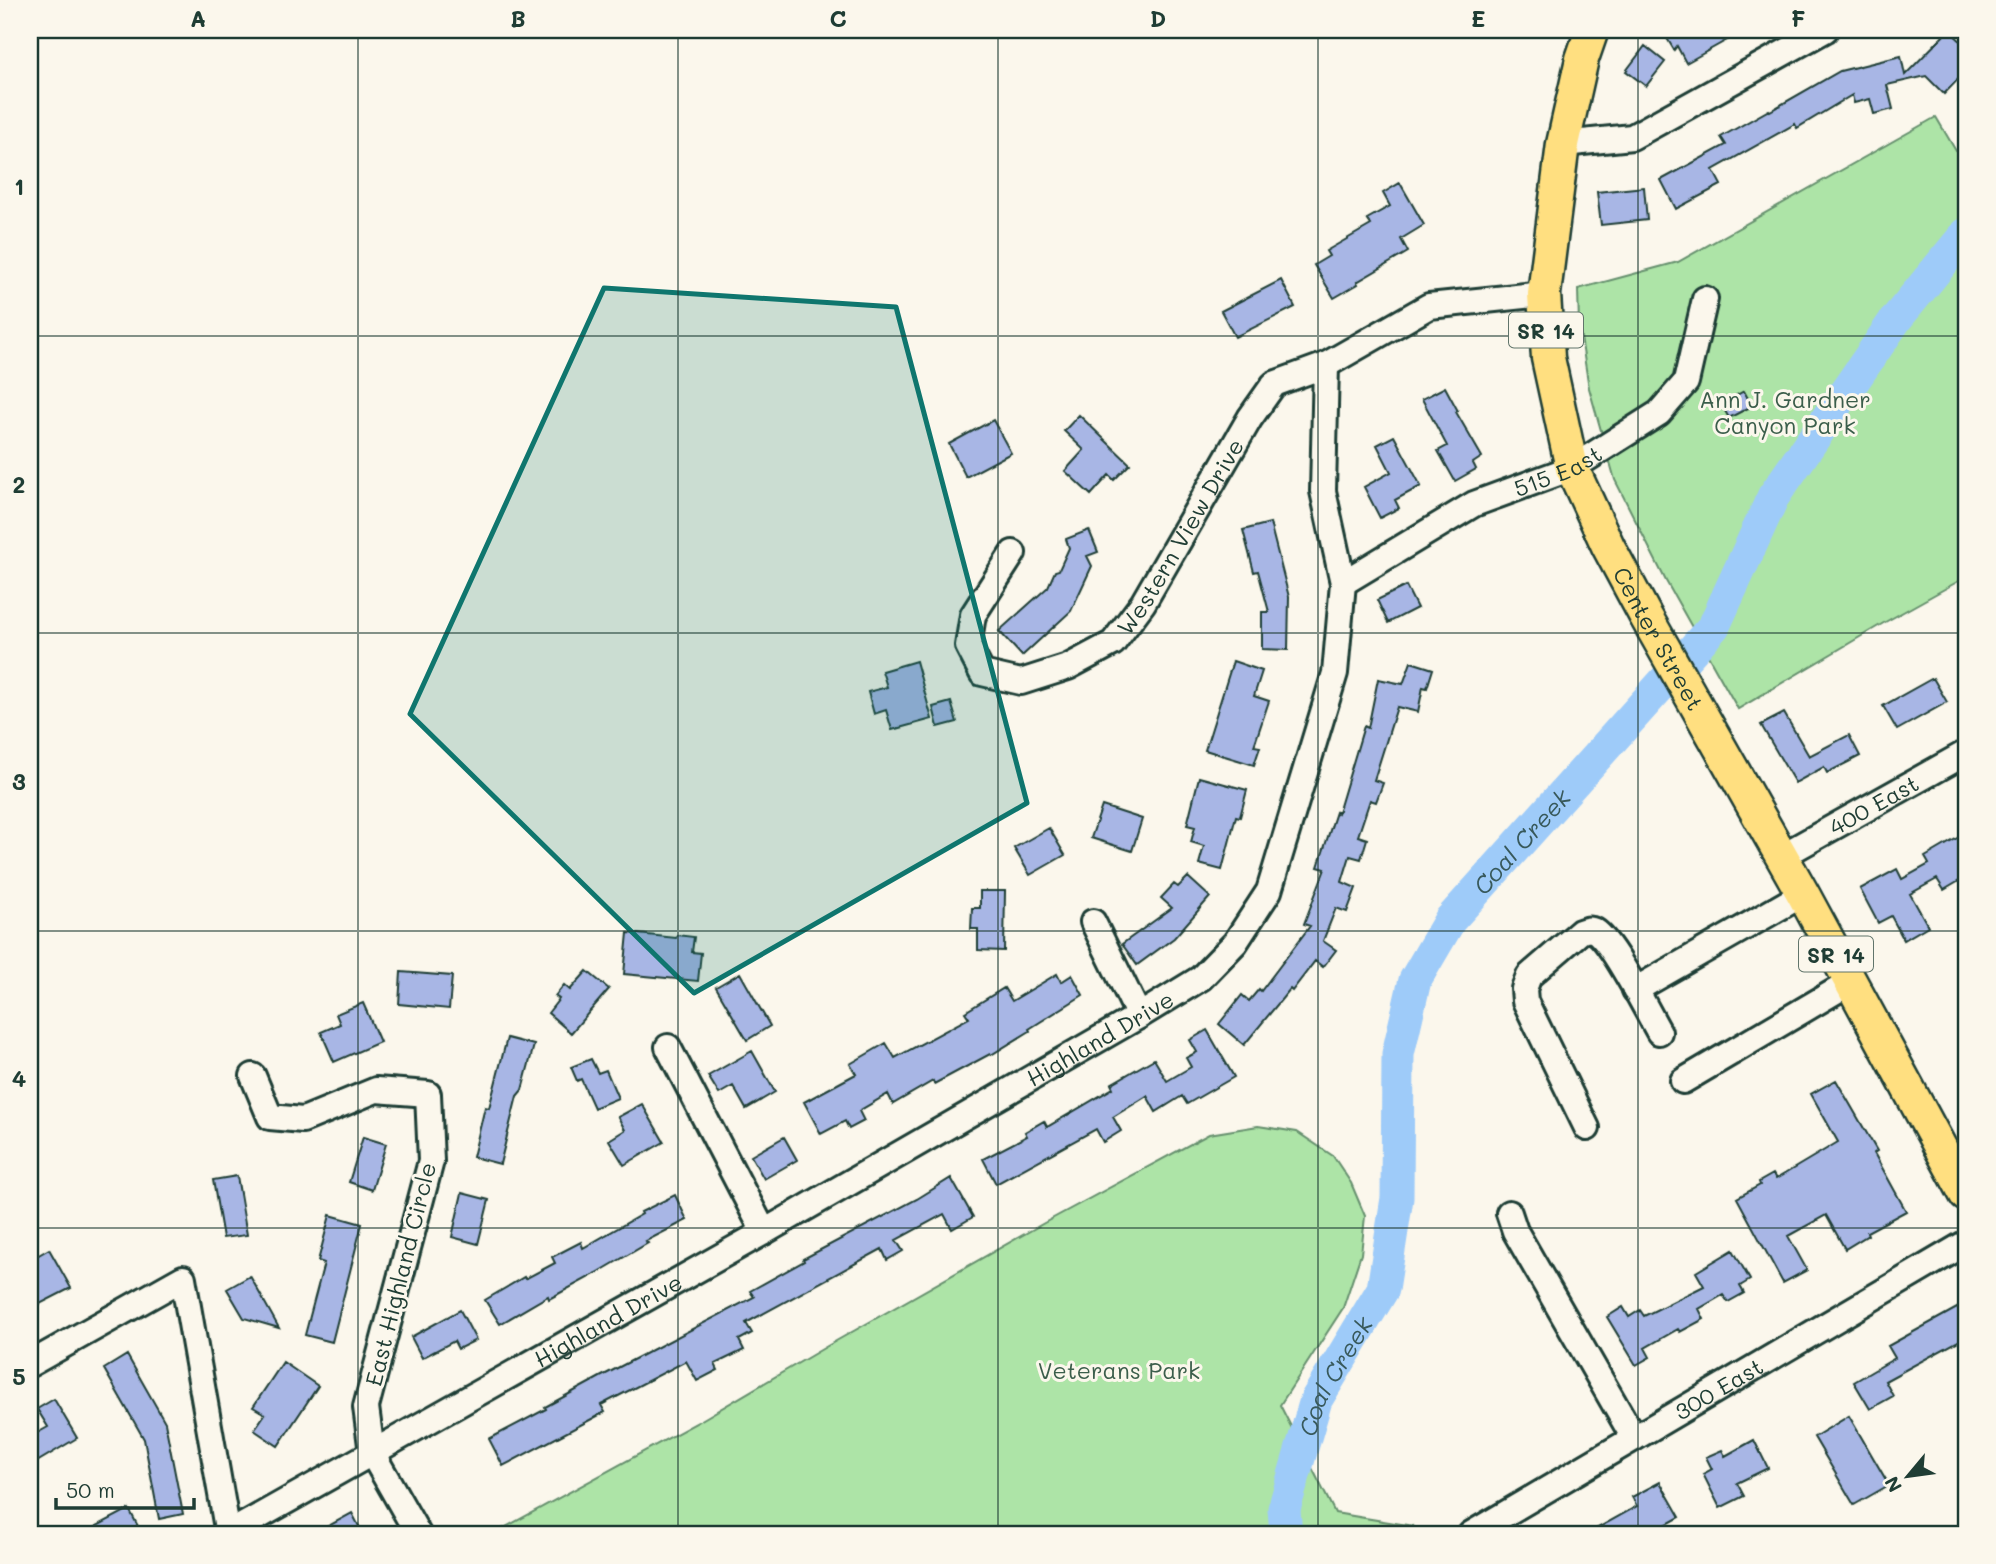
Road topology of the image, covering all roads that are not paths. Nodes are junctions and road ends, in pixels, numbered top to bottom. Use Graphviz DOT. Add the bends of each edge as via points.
graph roads {
  1 [pos="1592,30"];
  2 [pos="1825,30"];
  3 [pos="1563,144"];
  4 [pos="1544,294"];
  5 [pos="1705,299"];
  6 [pos="1326,365"];
  7 [pos="1572,468"];
  8 [pos="1013,553"];
  9 [pos="1343,583"];
  10 [pos="1966,753"];
  11 [pos="1782,856"];
  12 [pos="1803,894"];
  13 [pos="1093,922"];
  14 [pos="1851,982"];
  15 [pos="1635,989"];
  16 [pos="1139,1016"];
  17 [pos="1659,1032"];
  18 [pos="668,1047"];
  19 [pos="253,1076"];
  20 [pos="1684,1081"];
  21 [pos="1587,1128"];
  22 [pos="1966,1195"];
  23 [pos="1509,1213"];
  24 [pos="764,1232"];
  25 [pos="1966,1243"];
  26 [pos="30,1364"];
  27 [pos="1634,1438"];
  28 [pos="372,1453"];
  29 [pos="228,1534"];
  30 [pos="418,1534"];
  31 [pos="1471,1534"];
  1 -- 3 [label="main road, Center Street / SR 14"];
  2 -- 3 [label="street" via="1632,138"];
  3 -- 4 [label="main road, Center Street / SR 14"];
  4 -- 6 [label="street" via="1429,306"];
  4 -- 7 [label="main road, Center Street / SR 14" via="1548,358"];
  5 -- 7 [label="street, 515 East" via="1686,382 1659,413"];
  6 -- 8 [label="street, Western View Drive" via="1274,384 1143,603 1113,643 1068,667 1021,682 982,673 968,646 973,615"];
  6 -- 9 [label="street, Highland Drive" via="1323,491"];
  7 -- 9 [label="street, 515 East" via="1474,504"];
  7 -- 11 [label="main road, Center Street / SR 14" via="1645,615"];
  9 -- 16 [label="street, Highland Drive" via="1335,673 1269,891 1236,943 1201,978"];
  10 -- 11 [label="street, 400 East"];
  11 -- 12 [label="main road, Center Street / SR 14"];
  12 -- 14 [label="main road, Center Street / SR 14"];
  12 -- 15 [label="street"];
  13 -- 16 [label="street"];
  14 -- 20 [label="street"];
  14 -- 22 [label="main road, Center Street / SR 14"];
  15 -- 17 [label="street"];
  15 -- 21 [label="street" via="1610,946 1588,929 1529,976 1524,989 1525,1001"];
  16 -- 24 [label="street, Highland Drive"];
  18 -- 24 [label="street"];
  19 -- 28 [label="street, East Highland Circle" via="270,1117 303,1121 376,1090 428,1094 431,1161 366,1407"];
  23 -- 27 [label="street" via="1521,1242"];
  24 -- 28 [label="street, Highland Drive"];
  25 -- 27 [label="street, 300 East"];
  26 -- 29 [label="street" via="183,1278"];
  27 -- 31 [label="street, 300 East"];
  28 -- 29 [label="street, Highland Drive"];
  28 -- 30 [label="street"];
}
